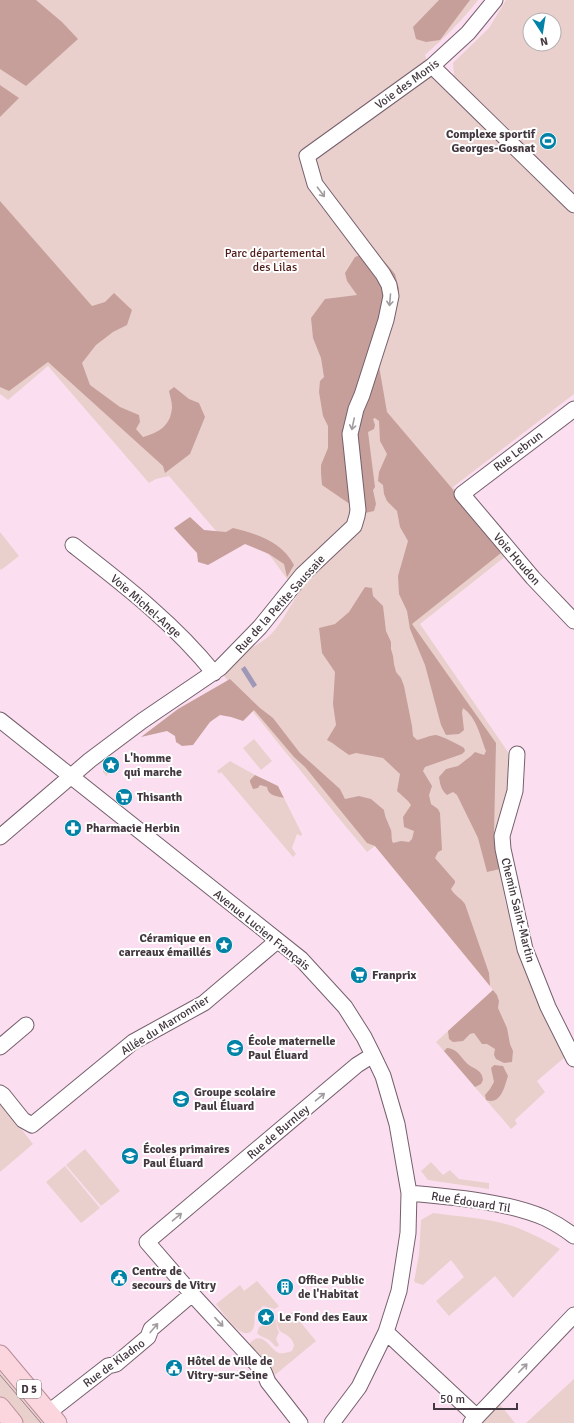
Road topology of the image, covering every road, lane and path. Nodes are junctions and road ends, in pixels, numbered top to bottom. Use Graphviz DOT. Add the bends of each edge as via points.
graph roads {
  1 [pos="495,0"];
  2 [pos="432,66"];
  3 [pos="307,156"];
  4 [pos="574,205"];
  5 [pos="574,409"];
  6 [pos="462,494"];
  7 [pos="72,545"];
  8 [pos="574,621"];
  9 [pos="214,673"];
  10 [pos="0,720"];
  11 [pos="517,754"];
  12 [pos="70,776"];
  13 [pos="0,837"];
  14 [pos="277,941"];
  15 [pos="26,1025"];
  16 [pos="0,1047"];
  17 [pos="373,1055"];
  18 [pos="574,1059"];
  19 [pos="0,1094"];
  20 [pos="409,1193"];
  21 [pos="574,1236"];
  22 [pos="192,1294"];
  23 [pos="574,1315"];
  24 [pos="386,1332"];
  25 [pos="0,1355"];
  26 [pos="0,1407"];
  27 [pos="53,1418"];
  28 [pos="474,1420"];
  29 [pos="13,1423"];
  30 [pos="300,1423"];
  31 [pos="332,1423"];
  1 -- 2 [label="street, Voie des Monis" via="468,33"];
  2 -- 3 [label="street, Voie des Monis"];
  2 -- 4 [label="street"];
  3 -- 9 [label="street, Rue de la Petite Saussaie, one-way" via="315,184 383,274 391,296 386,320 350,434 357,516 354,526 302,575 260,628"];
  5 -- 6 [label="street, Rue Lebrun"];
  6 -- 8 [label="street, Voie Houdon" via="532,578"];
  7 -- 9 [label="street, Voie Michel-Ange" via="160,616 200,655"];
  9 -- 12 [label="street, Rue de la Petite Saussaie" via="142,721"];
  10 -- 12 [label="street, Avenue Lucien Français"];
  11 -- 18 [label="street, Chemin Saint-Martin" via="515,791 502,836 503,849 525,948 548,1007"];
  12 -- 13 [label="street, Rue de la Petite Saussaie"];
  12 -- 14 [label="street, Avenue Lucien Français"];
  14 -- 17 [label="street, Avenue Lucien Français" via="301,959 344,1007"];
  14 -- 19 [label="street, Allée du Marronnier" via="204,1003 133,1042 32,1125"];
  15 -- 16 [label="street"];
  17 -- 20 [label="street, Avenue Lucien Français" via="383,1076 397,1124"];
  22 -- 17 [label="street, Rue de Burnley, one-way" via="147,1242"];
  20 -- 21 [label="street, Rue Édouard Til" via="492,1203 520,1210 545,1218"];
  20 -- 24 [label="street, Avenue Lucien Français" via="408,1233 399,1291"];
  27 -- 22 [label="street, Rue de Kladno, one-way" via="108,1366 116,1364 148,1337 151,1329"];
  22 -- 30 [label="street, one-way" via="264,1372 268,1382"];
  28 -- 23 [label="street, one-way"];
  24 -- 28 [label="street"];
  24 -- 31 [label="street, Avenue Lucien Français" via="359,1387"];
  25 -- 27 [label="main road, D 5"];
  26 -- 29 [label="main road"];
}
